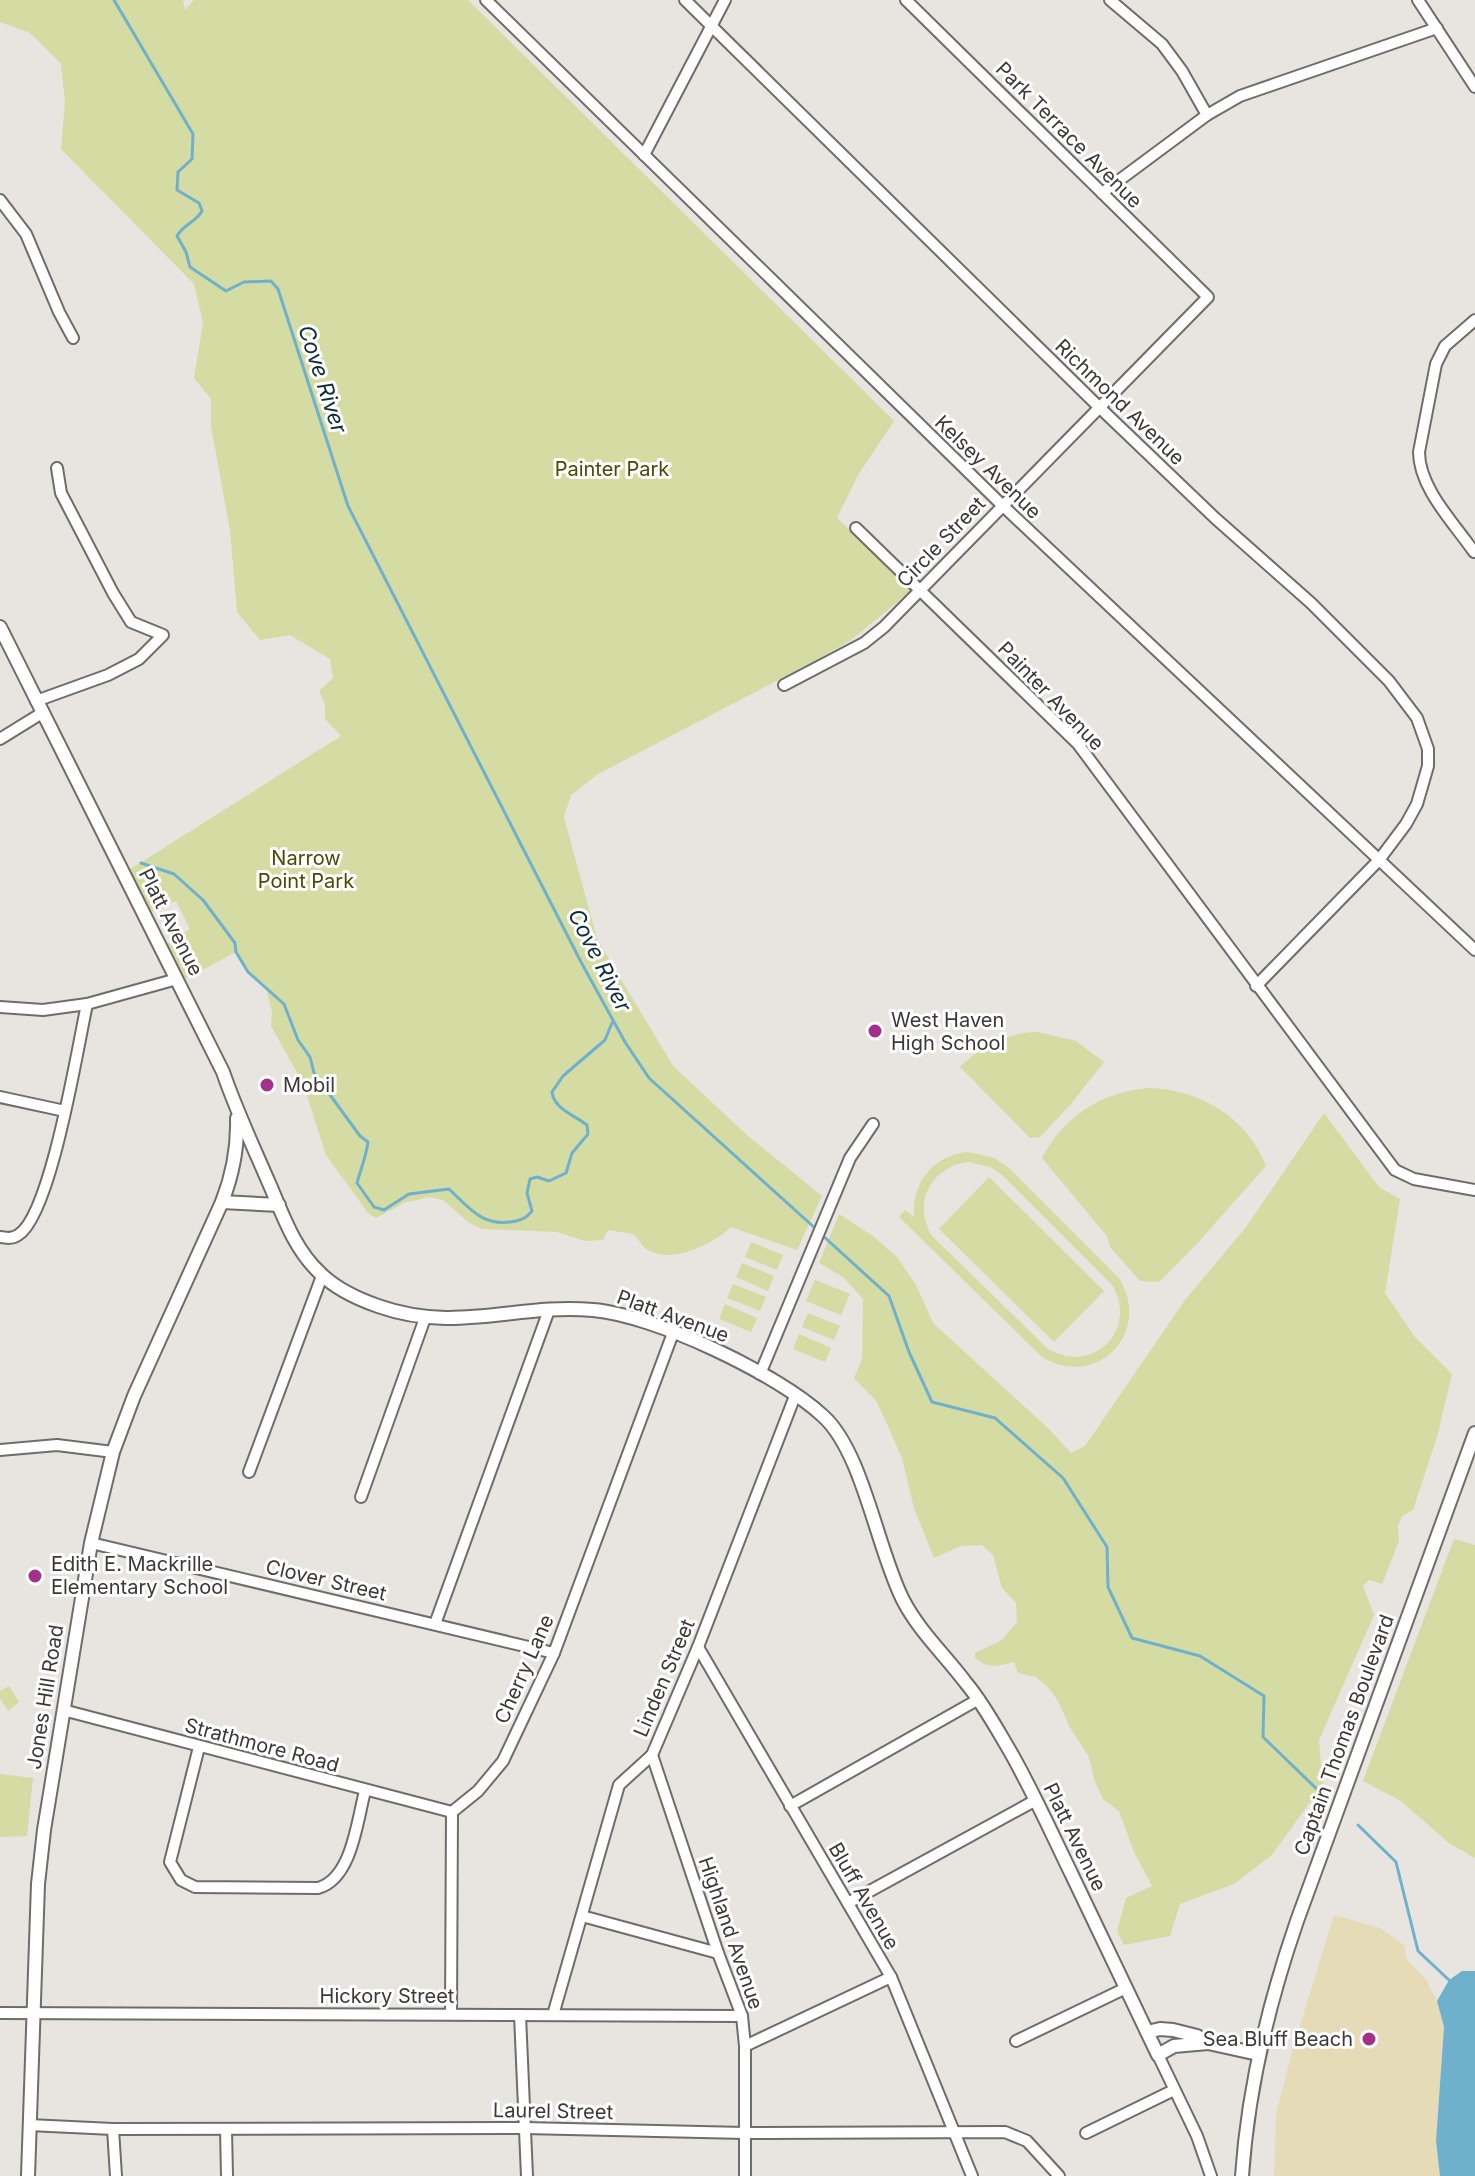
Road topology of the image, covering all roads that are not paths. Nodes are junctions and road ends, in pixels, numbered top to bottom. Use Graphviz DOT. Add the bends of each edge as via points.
graph roads {
  1 [pos="486,0"];
  2 [pos="685,0"];
  3 [pos="725,0"];
  4 [pos="906,0"];
  5 [pos="1110,0"];
  6 [pos="1418,0"];
  7 [pos="712,26"];
  8 [pos="1437,28"];
  9 [pos="1475,87"];
  10 [pos="1207,115"];
  11 [pos="644,155"];
  12 [pos="1102,193"];
  13 [pos="0,200"];
  14 [pos="1208,297"];
  15 [pos="1475,320"];
  16 [pos="73,338"];
  17 [pos="1099,407"];
  18 [pos="57,468"];
  19 [pos="1002,505"];
  20 [pos="856,528"];
  21 [pos="1474,552"];
  22 [pos="920,590"];
  23 [pos="0,627"];
  24 [pos="784,685"];
  25 [pos="36,701"];
  26 [pos="42,713"];
  27 [pos="0,739"];
  28 [pos="1379,860"];
  29 [pos="1475,950"];
  30 [pos="177,979"];
  31 [pos="1256,986"];
  32 [pos="87,1004"];
  33 [pos="0,1007"];
  34 [pos="0,1097"];
  35 [pos="65,1111"];
  36 [pos="236,1111"];
  37 [pos="873,1124"];
  38 [pos="1475,1190"];
  39 [pos="222,1202"];
  40 [pos="279,1205"];
  41 [pos="0,1237"];
  42 [pos="322,1276"];
  43 [pos="549,1310"];
  44 [pos="425,1318"];
  45 [pos="673,1333"];
  46 [pos="760,1374"];
  47 [pos="795,1396"];
  48 [pos="1475,1433"];
  49 [pos="0,1450"];
  50 [pos="113,1452"];
  51 [pos="249,1472"];
  52 [pos="361,1497"];
  53 [pos="91,1543"];
  54 [pos="435,1624"];
  55 [pos="698,1647"];
  56 [pos="554,1653"];
  57 [pos="979,1699"];
  58 [pos="63,1710"];
  59 [pos="199,1747"];
  60 [pos="652,1755"];
  61 [pos="365,1791"];
  62 [pos="1036,1800"];
  63 [pos="790,1806"];
  64 [pos="452,1812"];
  65 [pos="848,1903"];
  66 [pos="582,1916"];
  67 [pos="718,1953"];
  68 [pos="891,1977"];
  69 [pos="1126,1988"];
  70 [pos="0,2013"];
  71 [pos="33,2014"];
  72 [pos="451,2014"];
  73 [pos="520,2015"];
  74 [pos="553,2015"];
  75 [pos="742,2016"];
  76 [pos="1147,2032"];
  77 [pos="1016,2041"];
  78 [pos="1208,2043"];
  79 [pos="745,2046"];
  80 [pos="1258,2054"];
  81 [pos="1158,2055"];
  82 [pos="1174,2090"];
  83 [pos="29,2125"];
  84 [pos="524,2128"];
  85 [pos="113,2129"];
  86 [pos="226,2129"];
  87 [pos="954,2131"];
  88 [pos="745,2133"];
  89 [pos="1086,2133"];
  90 [pos="28,2176"];
  91 [pos="116,2176"];
  92 [pos="227,2176"];
  93 [pos="527,2176"];
  94 [pos="745,2176"];
  95 [pos="972,2176"];
  96 [pos="1059,2176"];
  97 [pos="1211,2176"];
  98 [pos="1242,2176"];
  1 -- 11 [label="street, Kelsey Avenue"];
  2 -- 7 [label="street, Richmond Avenue"];
  3 -- 7 [label="street"];
  4 -- 12 [label="street, Park Terrace Avenue"];
  5 -- 10 [label="street" via="1162,44"];
  6 -- 8 [label="street"];
  7 -- 11 [label="street"];
  7 -- 17 [label="street, Richmond Avenue"];
  8 -- 9 [label="street"];
  8 -- 10 [label="street" via="1284,79"];
  10 -- 12 [label="street"];
  11 -- 19 [label="street, Kelsey Avenue"];
  12 -- 14 [label="street, Park Terrace Avenue"];
  13 -- 16 [label="street" via="26,234"];
  14 -- 17 [label="street, Circle Street"];
  15 -- 21 [label="street" via="1445,346 1436,364 1419,452 1419,467 1435,497"];
  17 -- 19 [label="street, Circle Street"];
  17 -- 28 [label="street, Richmond Avenue" via="1311,603 1389,681 1417,718 1428,749 1424,784 1406,824"];
  18 -- 25 [label="street" via="61,493 131,622 163,635 139,659"];
  19 -- 22 [label="street, Circle Street"];
  19 -- 28 [label="street, Kelsey Avenue"];
  20 -- 22 [label="street, Painter Avenue"];
  22 -- 24 [label="street, Circle Street" via="864,643"];
  22 -- 31 [label="street, Painter Avenue" via="1078,744"];
  23 -- 25 [label="main road, Platt Avenue"];
  25 -- 26 [label="main road, Platt Avenue"];
  26 -- 27 [label="street"];
  26 -- 30 [label="main road, Platt Avenue"];
  28 -- 29 [label="street, Kelsey Avenue"];
  28 -- 31 [label="street, Richmond Avenue"];
  30 -- 32 [label="street"];
  30 -- 36 [label="main road, Platt Avenue" via="223,1072"];
  31 -- 38 [label="street, Painter Avenue" via="1395,1170 1414,1179"];
  32 -- 33 [label="street" via="43,1010"];
  32 -- 35 [label="street"];
  34 -- 35 [label="street"];
  35 -- 41 [label="street" via="53,1162 29,1222 18,1236"];
  36 -- 39 [label="main road, Jones Hill Road" via="236,1155"];
  36 -- 40 [label="main road, Platt Avenue"];
  37 -- 46 [label="street" via="850,1158"];
  39 -- 40 [label="main road"];
  39 -- 50 [label="main road, Jones Hill Road"];
  40 -- 42 [label="main road, Platt Avenue" via="296,1243"];
  42 -- 44 [label="main road, Platt Avenue" via="362,1300"];
  42 -- 51 [label="street"];
  43 -- 44 [label="main road, Platt Avenue"];
  43 -- 45 [label="main road, Platt Avenue" via="607,1312"];
  43 -- 54 [label="street"];
  44 -- 52 [label="street"];
  45 -- 46 [label="main road, Platt Avenue"];
  45 -- 56 [label="street, Cherry Lane"];
  46 -- 47 [label="main road, Platt Avenue"];
  47 -- 55 [label="street, Linden Street"];
  47 -- 57 [label="main road, Platt Avenue" via="825,1417 847,1448 907,1608"];
  48 -- 80 [label="main road, Captain Thomas Boulevard" via="1293,1933"];
  49 -- 50 [label="street" via="57,1445"];
  50 -- 53 [label="main road, Jones Hill Road"];
  53 -- 54 [label="street, Clover Street"];
  53 -- 58 [label="main road, Jones Hill Road"];
  54 -- 56 [label="street, Clover Street"];
  55 -- 60 [label="street, Linden Street"];
  55 -- 63 [label="street, Bluff Avenue"];
  56 -- 64 [label="street, Cherry Lane" via="503,1761"];
  57 -- 62 [label="main road, Platt Avenue"];
  57 -- 63 [label="street"];
  58 -- 59 [label="street, Strathmore Road"];
  58 -- 71 [label="main road, Jones Hill Road" via="38,1884"];
  59 -- 61 [label="street, Strathmore Road"];
  59 -- 61 [label="street" via="170,1862 181,1880 195,1887 328,1885 343,1869"];
  60 -- 66 [label="street, Linden Street" via="619,1785"];
  60 -- 67 [label="street, Highland Avenue"];
  61 -- 64 [label="street, Strathmore Road"];
  62 -- 65 [label="street"];
  62 -- 69 [label="main road, Platt Avenue"];
  63 -- 65 [label="street, Bluff Avenue"];
  64 -- 72 [label="street"];
  65 -- 68 [label="street, Bluff Avenue"];
  66 -- 67 [label="street"];
  66 -- 74 [label="street, Linden Street"];
  67 -- 75 [label="street, Highland Avenue"];
  68 -- 79 [label="street"];
  68 -- 87 [label="street, Bluff Avenue"];
  69 -- 76 [label="main road, Platt Avenue"];
  69 -- 77 [label="street"];
  70 -- 71 [label="street, Hickory Street"];
  71 -- 72 [label="street, Hickory Street"];
  71 -- 83 [label="main road, Jones Hill Road"];
  72 -- 73 [label="street, Hickory Street"];
  73 -- 74 [label="street, Hickory Street"];
  73 -- 84 [label="street"];
  74 -- 75 [label="street, Hickory Street"];
  75 -- 79 [label="street, Highland Avenue"];
  76 -- 78 [label="main road" via="1173,2030"];
  76 -- 81 [label="main road, Platt Avenue"];
  78 -- 80 [label="main road"];
  78 -- 81 [label="main road" via="1174,2046"];
  79 -- 88 [label="street, Highland Avenue"];
  80 -- 98 [label="main road, Captain Thomas Boulevard"];
  81 -- 82 [label="street, Platt Avenue"];
  82 -- 89 [label="street"];
  82 -- 97 [label="street, Platt Avenue"];
  83 -- 85 [label="street, Laurel Street"];
  83 -- 90 [label="main road, Jones Hill Road"];
  84 -- 86 [label="street, Laurel Street"];
  84 -- 88 [label="street, Laurel Street"];
  84 -- 93 [label="street"];
  85 -- 86 [label="street, Laurel Street"];
  85 -- 91 [label="street"];
  86 -- 92 [label="street"];
  87 -- 88 [label="street, Laurel Street"];
  87 -- 95 [label="street, Bluff Avenue"];
  87 -- 96 [label="street, Laurel Street" via="1019,2136"];
  88 -- 94 [label="street, Highland Avenue"];
}
